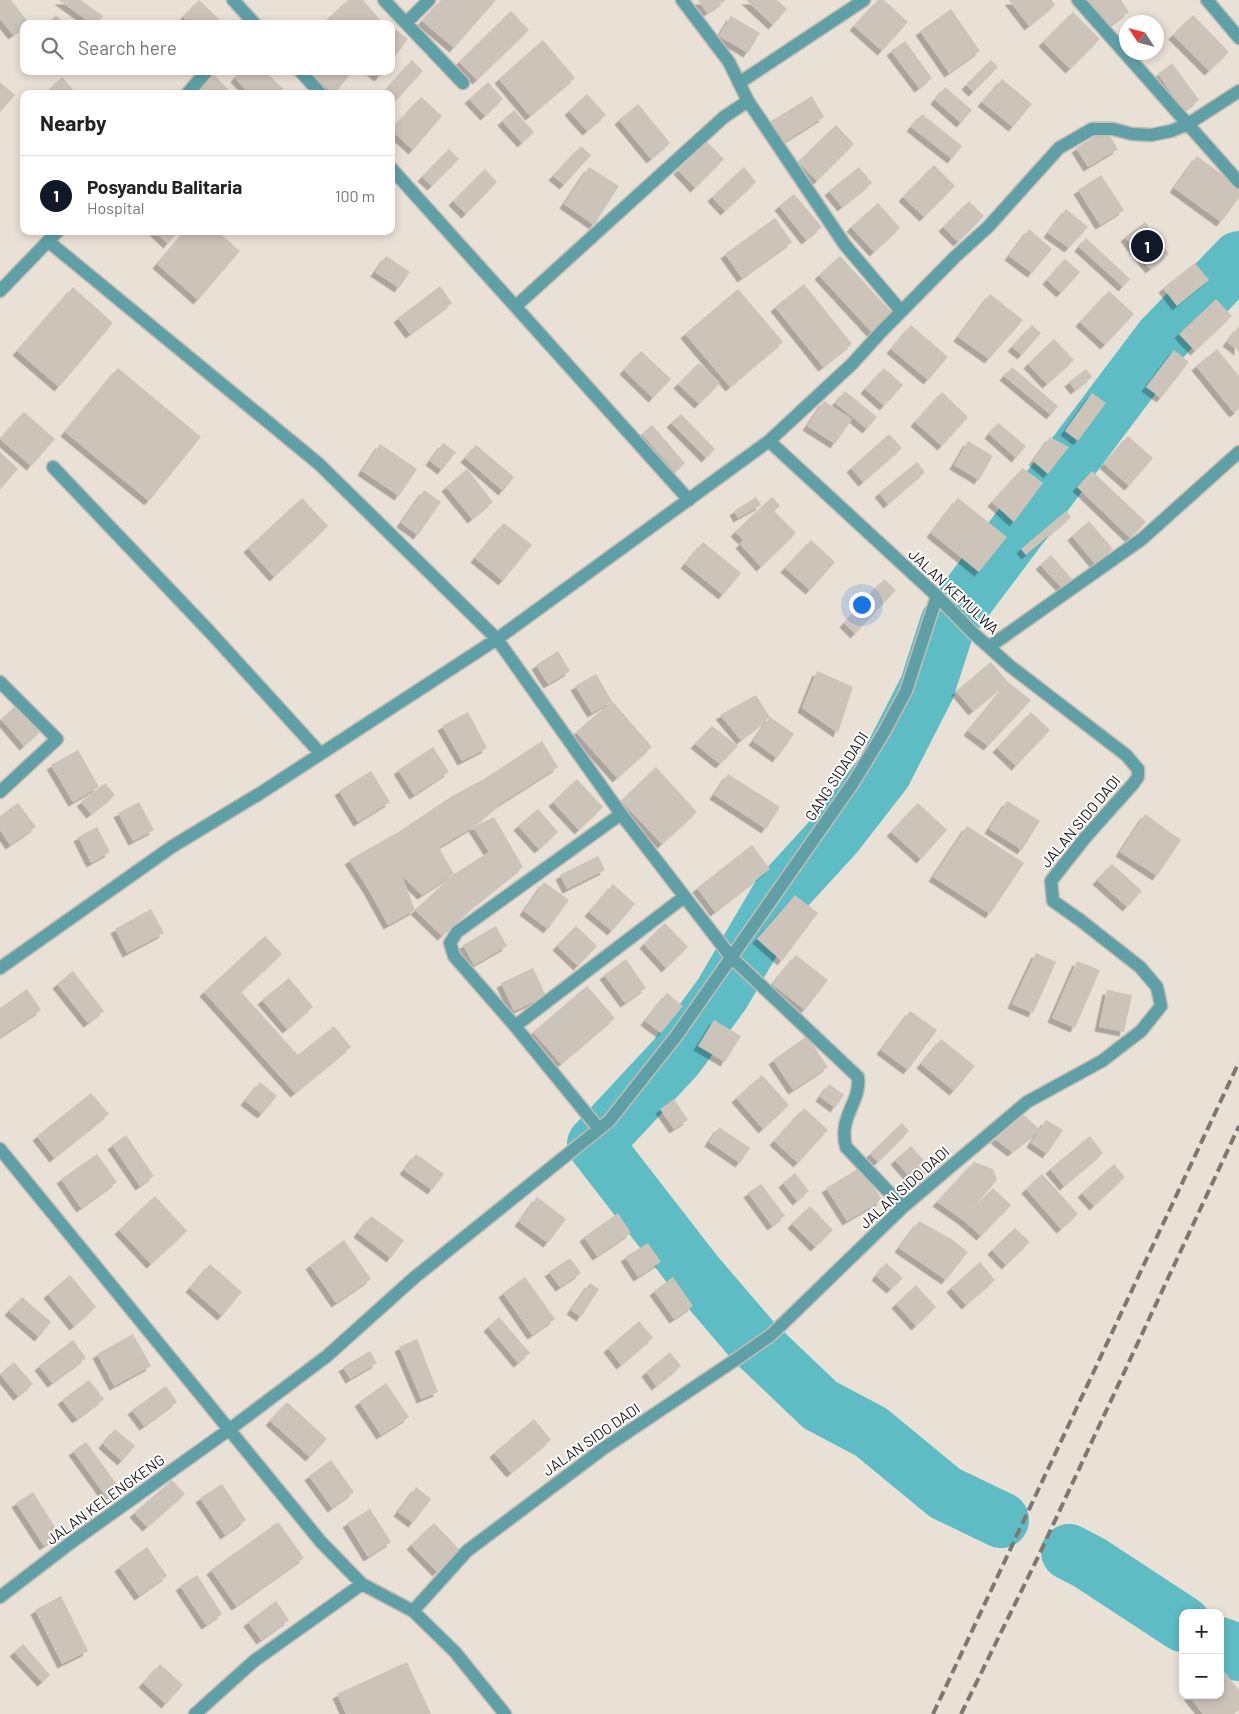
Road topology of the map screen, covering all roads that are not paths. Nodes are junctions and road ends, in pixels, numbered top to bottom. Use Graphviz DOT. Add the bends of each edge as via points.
graph roads {
  1 [pos="233,0"];
  2 [pos="384,0"];
  3 [pos="429,0"];
  4 [pos="682,0"];
  5 [pos="864,0"];
  6 [pos="1078,0"];
  7 [pos="1207,0"];
  8 [pos="251,20"];
  9 [pos="406,23"];
  10 [pos="1239,38"];
  11 [pos="204,75"];
  12 [pos="304,75"];
  13 [pos="463,83"];
  14 [pos="739,83"];
  15 [pos="190,90"];
  16 [pos="317,90"];
  17 [pos="1239,91"];
  18 [pos="748,101"];
  19 [pos="1188,124"];
  20 [pos="395,172"];
  21 [pos="1239,182"];
  22 [pos="55,235"];
  23 [pos="49,242"];
  24 [pos="0,291"];
  25 [pos="516,306"];
  26 [pos="901,311"];
  27 [pos="768,440"];
  28 [pos="1239,452"];
  29 [pos="53,467"];
  30 [pos="689,500"];
  31 [pos="937,596"];
  32 [pos="497,639"];
  33 [pos="989,647"];
  34 [pos="0,682"];
  35 [pos="320,753"];
  36 [pos="1126,755"];
  37 [pos="0,792"];
  38 [pos="621,814"];
  39 [pos="684,897"];
  40 [pos="737,962"];
  41 [pos="0,968"];
  42 [pos="515,1026"];
  43 [pos="600,1129"];
  44 [pos="0,1148"];
  45 [pos="903,1207"];
  46 [pos="230,1429"];
  47 [pos="362,1584"];
  48 [pos="0,1597"];
  49 [pos="413,1611"];
  50 [pos="195,1714"];
  51 [pos="505,1714"];
  1 -- 8 [label="street"];
  2 -- 9 [label="street"];
  3 -- 9 [label="street"];
  4 -- 14 [label="street" via="729,62"];
  5 -- 14 [label="street"];
  6 -- 19 [label="street"];
  7 -- 10 [label="street"];
  9 -- 13 [label="street"];
  11 -- 15 [label="street"];
  12 -- 16 [label="street"];
  14 -- 18 [label="street"];
  17 -- 19 [label="street"];
  18 -- 25 [label="street" via="724,117"];
  18 -- 26 [label="street" via="845,245"];
  19 -- 21 [label="street"];
  19 -- 26 [label="street" via="1151,135 1092,129 1059,148 988,227"];
  20 -- 25 [label="street"];
  22 -- 23 [label="street"];
  23 -- 24 [label="street"];
  23 -- 32 [label="street" via="319,464"];
  25 -- 30 [label="street"];
  26 -- 27 [label="street" via="852,364"];
  27 -- 30 [label="street"];
  27 -- 31 [label="street, JALAN KEMULWA"];
  28 -- 33 [label="street" via="1142,540"];
  29 -- 35 [label="street"];
  30 -- 32 [label="street"];
  31 -- 33 [label="street, JALAN KEMULWA"];
  31 -- 40 [label="street, GANG SIDADADI" via="906,691 884,732"];
  32 -- 35 [label="street"];
  32 -- 38 [label="street"];
  33 -- 36 [label="street, JALAN KEMULWA"];
  34 -- 37 [label="street" via="57,740"];
  35 -- 41 [label="street" via="173,846"];
  36 -- 45 [label="street, JALAN SIDO DADI" via="1138,770 1138,777 1051,881 1053,901 1140,967 1157,987 1162,1006 1141,1031 1102,1061 1027,1102"];
  38 -- 39 [label="street"];
  38 -- 42 [label="street" via="457,932 450,943 454,956"];
  39 -- 40 [label="street"];
  39 -- 42 [label="street"];
  40 -- 43 [label="street, GANG SIDADADI"];
  40 -- 45 [label="street" via="858,1077 859,1086 844,1124 846,1147"];
  42 -- 43 [label="street"];
  43 -- 46 [label="street, JALAN KELENGKENG" via="415,1277 327,1356"];
  44 -- 46 [label="street"];
  45 -- 49 [label="street, JALAN SIDO DADI" via="770,1335 604,1448 467,1551"];
  46 -- 47 [label="street" via="321,1542"];
  46 -- 48 [label="street, JALAN KELENGKENG"];
  47 -- 49 [label="street"];
  47 -- 50 [label="street" via="254,1661"];
  49 -- 51 [label="street" via="455,1652"];
}
